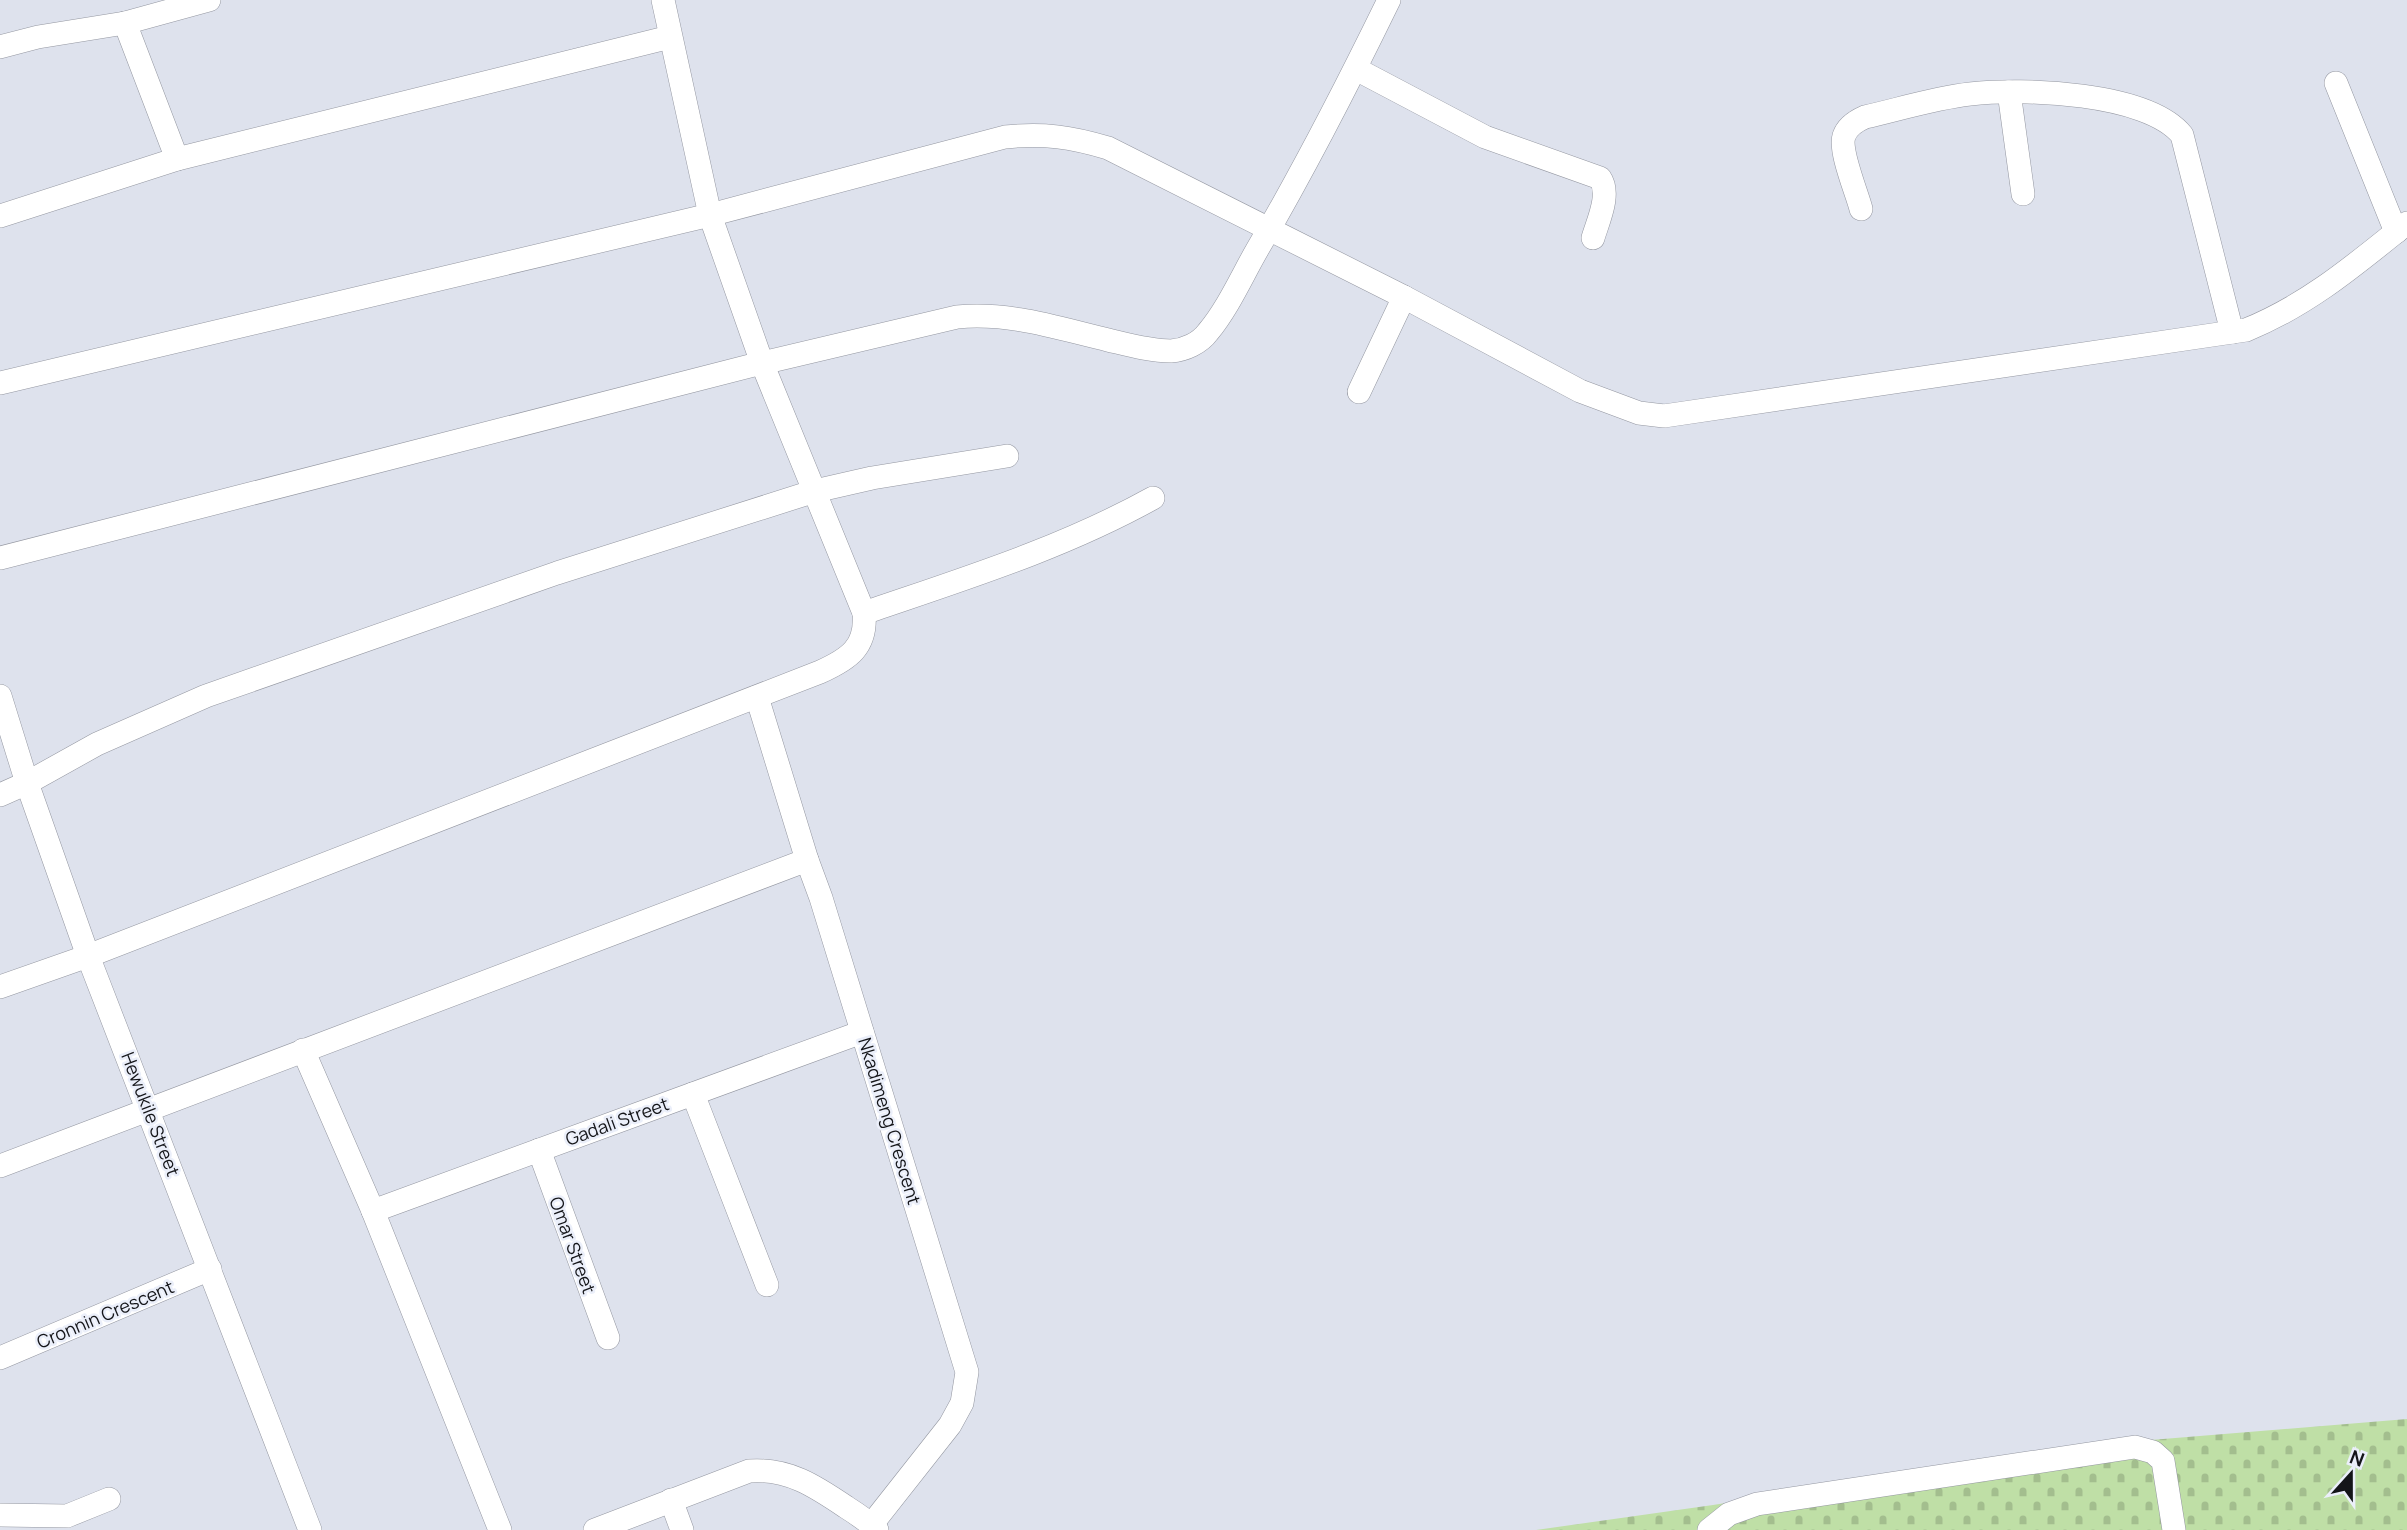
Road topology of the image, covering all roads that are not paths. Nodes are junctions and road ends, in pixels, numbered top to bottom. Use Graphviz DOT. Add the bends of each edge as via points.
graph roads {
  1 [pos="209,0"];
  2 [pos="663,0"];
  3 [pos="1390,0"];
  4 [pos="125,23"];
  5 [pos="670,37"];
  6 [pos="0,47"];
  7 [pos="1356,69"];
  8 [pos="2336,83"];
  9 [pos="2009,92"];
  10 [pos="177,159"];
  11 [pos="2023,194"];
  12 [pos="1861,209"];
  13 [pos="710,215"];
  14 [pos="0,216"];
  15 [pos="2402,227"];
  16 [pos="1270,228"];
  17 [pos="1594,239"];
  18 [pos="1404,297"];
  19 [pos="2232,332"];
  20 [pos="762,363"];
  21 [pos="0,383"];
  22 [pos="1359,392"];
  23 [pos="1007,456"];
  24 [pos="815,492"];
  25 [pos="1153,498"];
  26 [pos="0,558"];
  27 [pos="864,612"];
  28 [pos="0,696"];
  29 [pos="757,697"];
  30 [pos="27,783"];
  31 [pos="0,795"];
  32 [pos="807,860"];
  33 [pos="88,956"];
  34 [pos="0,987"];
  35 [pos="862,1032"];
  36 [pos="303,1049"];
  37 [pos="693,1094"];
  38 [pos="150,1111"];
  39 [pos="538,1150"];
  40 [pos="0,1166"];
  41 [pos="373,1212"];
  42 [pos="210,1269"];
  43 [pos="768,1285"];
  44 [pos="608,1338"];
  45 [pos="0,1359"];
  46 [pos="109,1499"];
  47 [pos="671,1500"];
  48 [pos="0,1515"];
  49 [pos="875,1527"];
  50 [pos="310,1530"];
  51 [pos="500,1530"];
  52 [pos="594,1530"];
  53 [pos="682,1530"];
  54 [pos="1709,1530"];
  55 [pos="2174,1530"];
  1 -- 4 [label="street"];
  2 -- 5 [label="street"];
  3 -- 7 [label="street"];
  4 -- 6 [label="street"];
  4 -- 10 [label="street"];
  5 -- 10 [label="street"];
  5 -- 13 [label="street"];
  7 -- 16 [label="street"];
  7 -- 17 [label="street" via="1485,137 1600,178 1605,194"];
  8 -- 15 [label="street"];
  9 -- 11 [label="street"];
  9 -- 12 [label="street" via="1951,97 1854,123 1844,136 1843,147"];
  9 -- 19 [label="street" via="2124,103 2163,118 2178,130"];
  10 -- 14 [label="street"];
  13 -- 16 [label="street" via="1005,137 1056,135 1108,148"];
  13 -- 20 [label="street"];
  13 -- 21 [label="street"];
  15 -- 19 [label="street" via="2301,303"];
  16 -- 18 [label="street"];
  16 -- 20 [label="street" via="1208,333 1187,348 1172,351 1132,346 1040,322 983,314 926,323"];
  18 -- 19 [label="street" via="1580,391 1639,413 1664,416"];
  18 -- 22 [label="street"];
  20 -- 24 [label="street"];
  20 -- 26 [label="street"];
  23 -- 24 [label="street"];
  24 -- 27 [label="street"];
  24 -- 30 [label="street" via="557,573 206,695 97,744"];
  25 -- 27 [label="street" via="1048,549"];
  27 -- 29 [label="street" via="862,637 842,662"];
  28 -- 30 [label="street, Hewukile Street"];
  29 -- 32 [label="street, Nkadimeng Crescent"];
  29 -- 33 [label="street"];
  30 -- 31 [label="street"];
  30 -- 33 [label="street, Hewukile Street"];
  32 -- 35 [label="street, Nkadimeng Crescent"];
  32 -- 36 [label="street"];
  33 -- 34 [label="street"];
  33 -- 38 [label="street, Hewukile Street"];
  35 -- 37 [label="street, Gadali Street"];
  35 -- 49 [label="street, Nkadimeng Crescent" via="967,1372 962,1403 950,1425"];
  36 -- 38 [label="street"];
  36 -- 41 [label="street"];
  37 -- 39 [label="street, Gadali Street"];
  37 -- 43 [label="street"];
  38 -- 40 [label="street"];
  38 -- 42 [label="street, Hewukile Street"];
  39 -- 41 [label="street, Gadali Street"];
  39 -- 44 [label="street, Omar Street"];
  41 -- 51 [label="street"];
  42 -- 45 [label="street, Cronnin Crescent"];
  42 -- 50 [label="street, Hewukile Street"];
  46 -- 48 [label="street" via="67,1516"];
  47 -- 49 [label="street" via="749,1471 764,1470 806,1481"];
  47 -- 52 [label="street"];
  47 -- 53 [label="street"];
  54 -- 55 [label="street" via="1729,1514 1757,1504 2135,1447 2153,1452 2163,1461"];
}
